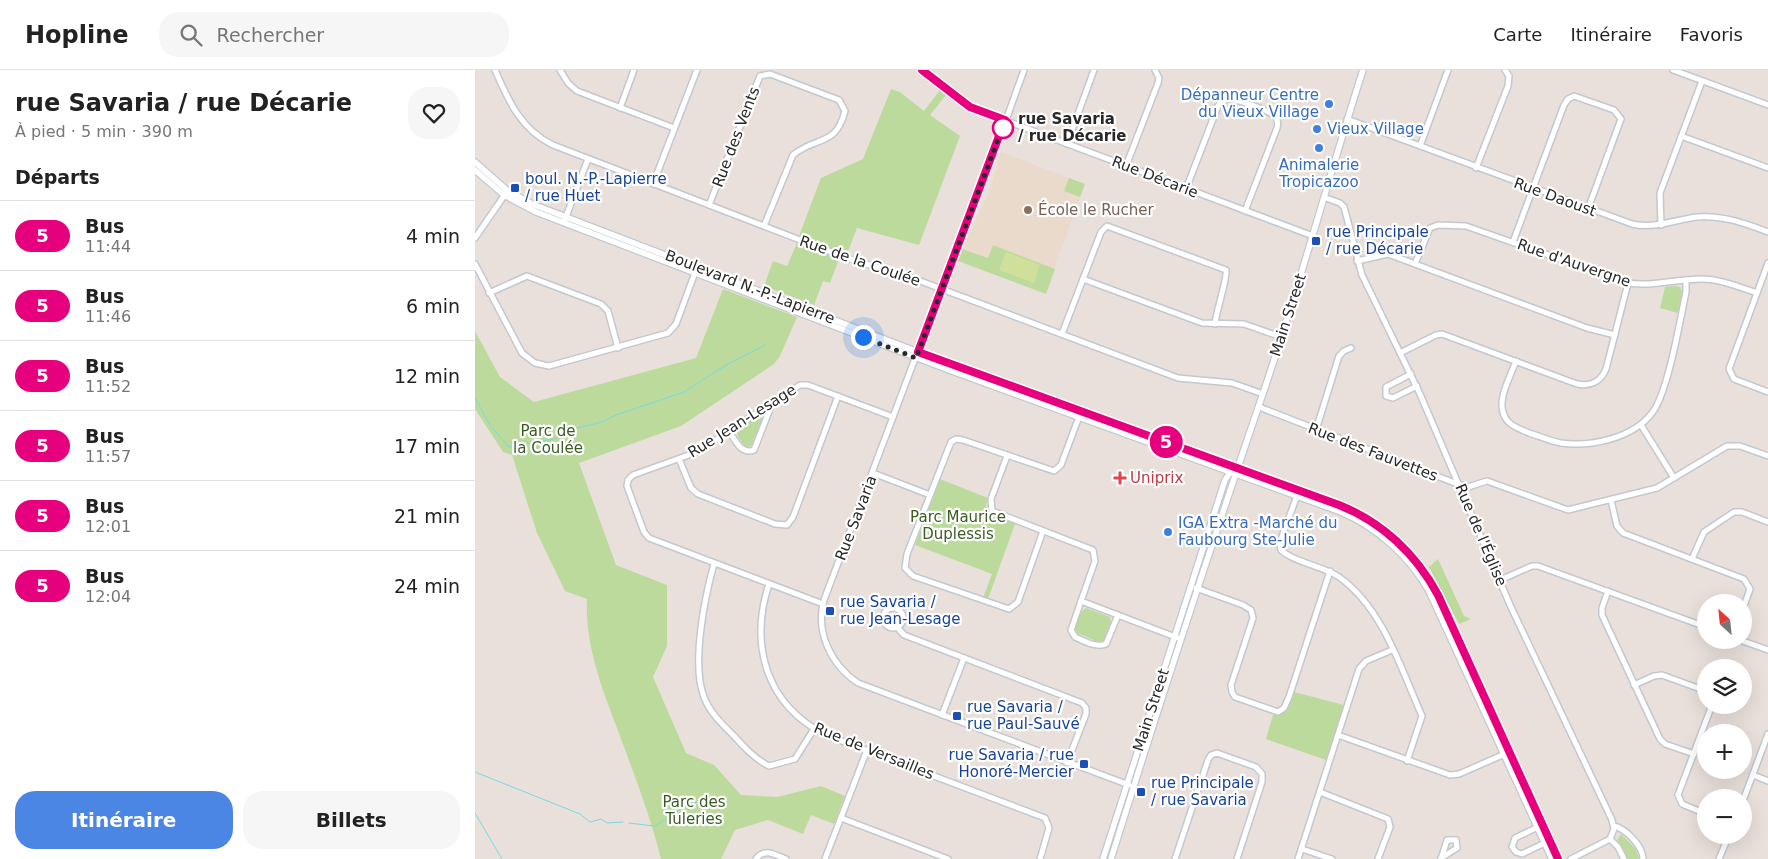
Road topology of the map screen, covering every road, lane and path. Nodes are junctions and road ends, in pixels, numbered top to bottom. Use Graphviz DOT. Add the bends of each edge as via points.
graph roads {
  1 [pos="495,70"];
  2 [pos="560,70"];
  3 [pos="634,70"];
  4 [pos="697,70"];
  5 [pos="922,70"];
  6 [pos="1024,70"];
  7 [pos="1094,70"];
  8 [pos="1155,70"];
  9 [pos="1363,70"];
  10 [pos="1448,70"];
  11 [pos="1505,70"];
  12 [pos="1673,70"];
  13 [pos="1701,81"];
  14 [pos="1768,105"];
  15 [pos="620,108"];
  16 [pos="1347,119"];
  17 [pos="1005,120"];
  18 [pos="674,128"];
  19 [pos="1681,136"];
  20 [pos="1067,144"];
  21 [pos="1420,146"];
  22 [pos="588,159"];
  23 [pos="475,162"];
  24 [pos="1126,166"];
  25 [pos="1476,168"];
  26 [pos="1768,168"];
  27 [pos="475,170"];
  28 [pos="653,184"];
  29 [pos="1187,188"];
  30 [pos="1533,188"];
  31 [pos="506,193"];
  32 [pos="1325,198"];
  33 [pos="709,205"];
  34 [pos="1588,209"];
  35 [pos="1245,211"];
  36 [pos="565,220"];
  37 [pos="1661,225"];
  38 [pos="764,226"];
  39 [pos="1768,232"];
  40 [pos="1313,236"];
  41 [pos="475,238"];
  42 [pos="1513,242"];
  43 [pos="1357,261"];
  44 [pos="1768,263"];
  45 [pos="475,264"];
  46 [pos="1415,264"];
  47 [pos="696,270"];
  48 [pos="1083,279"];
  49 [pos="1686,280"];
  50 [pos="1628,283"];
  51 [pos="941,289"];
  52 [pos="489,293"];
  53 [pos="1757,294"];
  54 [pos="1215,324"];
  55 [pos="1062,334"];
  56 [pos="1615,335"];
  57 [pos="1281,337"];
  58 [pos="618,348"];
  59 [pos="1351,348"];
  60 [pos="1400,353"];
  61 [pos="917,355"];
  62 [pos="1516,362"];
  63 [pos="1411,374"];
  64 [pos="1417,386"];
  65 [pos="1768,392"];
  66 [pos="1263,394"];
  67 [pos="838,396"];
  68 [pos="773,401"];
  69 [pos="1259,407"];
  70 [pos="1080,414"];
  71 [pos="893,417"];
  72 [pos="1641,425"];
  73 [pos="1316,430"];
  74 [pos="729,431"];
  75 [pos="1007,456"];
  76 [pos="1768,456"];
  77 [pos="679,459"];
  78 [pos="1234,471"];
  79 [pos="873,473"];
  80 [pos="1674,478"];
  81 [pos="1460,485"];
  82 [pos="1298,493"];
  83 [pos="930,494"];
  84 [pos="1611,500"];
  85 [pos="1768,522"];
  86 [pos="1043,531"];
  87 [pos="1692,559"];
  88 [pos="714,564"];
  89 [pos="1330,572"];
  90 [pos="1500,580"];
  91 [pos="769,584"];
  92 [pos="1192,587"];
  93 [pos="1199,589"];
  94 [pos="1608,592"];
  95 [pos="1748,594"];
  96 [pos="1081,601"];
  97 [pos="823,604"];
  98 [pos="1118,615"];
  99 [pos="1697,624"];
  100 [pos="897,627"];
  101 [pos="1178,638"];
  102 [pos="1753,645"];
  103 [pos="1392,650"];
  104 [pos="1768,650"];
  105 [pos="964,658"];
  106 [pos="1634,685"];
  107 [pos="1697,688"];
  108 [pos="1709,714"];
  109 [pos="942,715"];
  110 [pos="814,728"];
  111 [pos="1768,734"];
  112 [pos="1338,735"];
  113 [pos="867,750"];
  114 [pos="1507,753"];
  115 [pos="1693,754"];
  116 [pos="1407,761"];
  117 [pos="1067,763"];
  118 [pos="1753,775"];
  119 [pos="1768,781"];
  120 [pos="1127,784"];
  121 [pos="1134,786"];
  122 [pos="1748,789"];
  123 [pos="1320,792"];
  124 [pos="1697,810"];
  125 [pos="841,818"];
  126 [pos="1540,826"];
  127 [pos="1614,826"];
  128 [pos="1610,839"];
  129 [pos="1545,844"];
  130 [pos="1725,844"];
  131 [pos="1302,849"];
  132 [pos="757,859"];
  133 [pos="786,859"];
  134 [pos="825,859"];
  135 [pos="947,859"];
  136 [pos="1040,859"];
  137 [pos="1103,859"];
  138 [pos="1111,859"];
  139 [pos="1175,859"];
  140 [pos="1237,859"];
  141 [pos="1298,859"];
  142 [pos="1332,859"];
  143 [pos="1378,859"];
  144 [pos="1552,859"];
  145 [pos="1559,859"];
  146 [pos="1571,859"];
  147 [pos="1624,859"];
  148 [pos="1643,859"];
  149 [pos="1719,859"];
  1 -- 22 [label="street, Rue de la Coulée" via="514,110 526,125 547,142"];
  2 -- 15 [label="street" via="567,83 577,91"];
  3 -- 15 [label="street"];
  4 -- 18 [label="street"];
  5 -- 17 [label="street, Rue Décarie" via="970,107"];
  6 -- 17 [label="street, Rue Savaria"];
  7 -- 20 [label="street"];
  8 -- 24 [label="street" via="1158,83"];
  9 -- 16 [label="street, Main Street"];
  10 -- 21 [label="street"];
  11 -- 25 [label="street" via="1509,76 1508,86"];
  12 -- 13 [label="street"];
  13 -- 14 [label="street"];
  13 -- 19 [label="street"];
  15 -- 18 [label="street"];
  16 -- 21 [label="street, Rue Daoust"];
  16 -- 32 [label="street, Main Street"];
  17 -- 20 [label="street, Rue Décarie"];
  17 -- 51 [label="street, Rue Savaria"];
  18 -- 28 [label="street"];
  19 -- 26 [label="street"];
  19 -- 37 [label="street" via="1660,192"];
  20 -- 24 [label="street, Rue Décarie"];
  21 -- 25 [label="street, Rue Daoust"];
  22 -- 28 [label="street, Rue de la Coulée"];
  22 -- 36 [label="street"];
  23 -- 31 [label="street, Boulevard N.-P.-Lapierre"];
  24 -- 29 [label="street, Rue Décarie"];
  25 -- 30 [label="street, Rue Daoust"];
  27 -- 31 [label="street, Boulevard N.-P.-Lapierre"];
  28 -- 33 [label="street, Rue de la Coulée"];
  29 -- 35 [label="street, Rue Décarie"];
  29 -- 35 [label="street" via="1218,106 1226,99 1273,114 1277,128"];
  30 -- 34 [label="street, Rue Daoust"];
  30 -- 34 [label="street" via="1565,102 1572,96 1579,97 1617,111 1621,119"];
  30 -- 42 [label="street"];
  31 -- 36 [label="street, Boulevard N.-P.-Lapierre"];
  31 -- 41 [label="street"];
  32 -- 40 [label="street, Main Street"];
  32 -- 43 [label="street, Rue de l'Église" via="1340,202 1345,207"];
  33 -- 38 [label="street, Rue de la Coulée"];
  33 -- 38 [label="street, Rue des Vents" via="760,76 770,74 839,100 845,111 837,131 793,155"];
  34 -- 37 [label="street, Rue Daoust" via="1636,225"];
  35 -- 40 [label="street, Rue Décarie"];
  36 -- 47 [label="street, Boulevard N.-P.-Lapierre"];
  37 -- 39 [label="street, Rue Daoust" via="1713,217 1735,220"];
  38 -- 51 [label="street, Rue de la Coulée"];
  40 -- 57 [label="street, Main Street"];
  42 -- 46 [label="street, Rue d'Auvergne" via="1468,226 1435,226 1427,232"];
  42 -- 50 [label="street, Rue d'Auvergne"];
  43 -- 46 [label="street" via="1386,254"];
  43 -- 60 [label="street, Rue de l'Église"];
  44 -- 53 [label="street"];
  45 -- 52 [label="street"];
  46 -- 56 [label="street" via="1582,326"];
  47 -- 58 [label="street" via="670,332"];
  47 -- 61 [label="street, Boulevard N.-P.-Lapierre"];
  48 -- 54 [label="street" via="1202,323"];
  48 -- 54 [label="street" via="1101,232 1111,226 1226,270"];
  48 -- 55 [label="street"];
  49 -- 50 [label="street, Rue d'Auvergne"];
  49 -- 53 [label="street, Rue d'Auvergne" via="1713,280"];
  49 -- 72 [label="street" via="1687,292 1661,398"];
  50 -- 56 [label="street"];
  51 -- 55 [label="street, Rue de la Coulée"];
  51 -- 61 [label="street, Rue Savaria"];
  52 -- 58 [label="street" via="527,276 601,304 608,311"];
  52 -- 58 [label="street" via="519,350 535,363 555,366"];
  53 -- 65 [label="street" via="1729,367 1734,379"];
  54 -- 57 [label="street" via="1244,324"];
  55 -- 66 [label="street, Rue de la Coulée" via="1183,379 1230,383"];
  56 -- 62 [label="street" via="1605,373 1589,384 1577,384"];
  57 -- 66 [label="street, Main Street"];
  59 -- 73 [label="street" via="1339,356"];
  60 -- 62 [label="street" via="1442,334"];
  60 -- 63 [label="street, Rue de l'Église"];
  61 -- 70 [label="street, Boulevard N.-P.-Lapierre"];
  61 -- 71 [label="street, Rue Savaria"];
  62 -- 72 [label="street" via="1502,404 1505,418 1514,427 1553,441 1576,444 1617,436"];
  63 -- 64 [label="street, Rue de l'Église"];
  63 -- 64 [label="street" via="1388,385 1386,396 1393,398"];
  64 -- 81 [label="street, Rue de l'Église"];
  66 -- 69 [label="street, Main Street"];
  67 -- 68 [label="street, Rue Jean-Lesage" via="802,384"];
  67 -- 71 [label="street, Rue Jean-Lesage"];
  67 -- 77 [label="street" via="793,517 787,525 775,524 696,493"];
  68 -- 74 [label="street, Rue Jean-Lesage"];
  68 -- 74 [label="street" via="754,450 743,450"];
  69 -- 73 [label="street, Rue des Fauvettes"];
  69 -- 78 [label="street, Main Street"];
  70 -- 75 [label="street" via="1061,465 1056,470 1049,471"];
  70 -- 78 [label="street, Boulevard N.-P.-Lapierre"];
  71 -- 79 [label="street, Rue Savaria"];
  72 -- 80 [label="street"];
  73 -- 81 [label="street, Rue des Fauvettes"];
  74 -- 77 [label="street, Rue Jean-Lesage" via="697,452"];
  75 -- 83 [label="street" via="955,440 948,447"];
  75 -- 86 [label="street" via="991,499 991,509"];
  76 -- 80 [label="street, Rue des Fauvettes" via="1740,446 1727,446"];
  77 -- 88 [label="street, Rue Jean-Lesage" via="633,475 628,481 628,488 647,536"];
  78 -- 82 [label="street, Boulevard N.-P.-Lapierre"];
  78 -- 92 [label="street" via="1225,480"];
  78 -- 93 [label="street"];
  79 -- 83 [label="street"];
  79 -- 97 [label="street, Rue Savaria"];
  80 -- 84 [label="street, Rue des Fauvettes" via="1653,489"];
  81 -- 84 [label="street, Rue des Fauvettes" via="1468,487 1487,481 1566,510"];
  81 -- 90 [label="street, Rue de l'Église"];
  82 -- 89 [label="street" via="1280,542 1281,550"];
  82 -- 114 [label="street, Boulevard N.-P.-Lapierre" via="1365,524 1393,545 1415,569 1436,604"];
  83 -- 86 [label="street" via="906,559 906,570 913,576 1005,609 1017,605"];
  84 -- 87 [label="street" via="1621,532"];
  85 -- 87 [label="street" via="1743,512 1734,512 1704,532"];
  86 -- 96 [label="street" via="1088,547 1095,553"];
  87 -- 95 [label="street" via="1746,580 1750,589"];
  88 -- 91 [label="street, Rue Jean-Lesage"];
  88 -- 110 [label="street" via="703,606 700,663 701,686 709,708 744,747 769,766 795,759"];
  89 -- 93 [label="street" via="1289,697 1278,712 1235,697 1231,692 1253,618 1251,610"];
  89 -- 103 [label="street" via="1361,595 1376,616"];
  90 -- 94 [label="street" via="1535,565"];
  90 -- 127 [label="street, Rue de l'Église"];
  91 -- 97 [label="street, Rue Jean-Lesage"];
  91 -- 110 [label="street, Rue de Versailles" via="761,621 765,662 779,695"];
  92 -- 93 [label="street"];
  92 -- 101 [label="street"];
  93 -- 101 [label="street"];
  94 -- 99 [label="street"];
  94 -- 106 [label="street" via="1602,615"];
  96 -- 98 [label="street"];
  96 -- 98 [label="street" via="1071,630 1075,637 1085,641 1099,646 1106,644"];
  97 -- 109 [label="street, Rue Savaria" via="822,624 828,648 849,676 865,686"];
  98 -- 101 [label="street"];
  100 -- 100 [label="street" via="903,614 900,609 893,608 886,612 884,623 889,628"];
  100 -- 105 [label="street" via="904,635"];
  101 -- 120 [label="street, Main Street"];
  101 -- 121 [label="street, Main Street"];
  102 -- 104 [label="street"];
  103 -- 112 [label="street" via="1361,666"];
  103 -- 116 [label="street" via="1423,717"];
  105 -- 109 [label="street"];
  105 -- 117 [label="street" via="1084,705 1086,714"];
  106 -- 107 [label="street" via="1662,675"];
  106 -- 115 [label="street" via="1661,740"];
  108 -- 115 [label="street"];
  109 -- 117 [label="street, Rue Savaria"];
  110 -- 113 [label="street, Rue de Versailles"];
  111 -- 118 [label="street"];
  112 -- 116 [label="street"];
  112 -- 123 [label="street"];
  113 -- 125 [label="street"];
  113 -- 136 [label="street, Rue de Versailles" via="1045,818 1049,828"];
  114 -- 116 [label="street" via="1453,776"];
  114 -- 126 [label="street, Boulevard N.-P.-Lapierre"];
  115 -- 124 [label="street" via="1679,798 1682,804"];
  117 -- 120 [label="street, Rue Savaria"];
  118 -- 119 [label="street"];
  118 -- 122 [label="street"];
  120 -- 121 [label="street, Rue Savaria"];
  120 -- 137 [label="street, Main Street"];
  121 -- 138 [label="street, Main Street"];
  123 -- 131 [label="street"];
  123 -- 143 [label="street" via="1387,818 1390,828"];
  125 -- 134 [label="street"];
  125 -- 135 [label="street"];
  126 -- 129 [label="street, Boulevard N.-P.-Lapierre"];
  126 -- 129 [label="street" via="1515,838 1512,847 1522,854"];
  126 -- 145 [label="street, Boulevard N.-P.-Lapierre"];
  127 -- 128 [label="street"];
  127 -- 148 [label="street" via="1623,830 1639,847"];
  128 -- 146 [label="street"];
  128 -- 147 [label="street"];
  129 -- 144 [label="street, Boulevard N.-P.-Lapierre"];
  130 -- 149 [label="street"];
  131 -- 141 [label="street"];
  131 -- 142 [label="street"];
  132 -- 133 [label="street" via="767,852"];
  139 -- 140 [label="street" via="1208,760 1217,754 1256,767 1262,774"];
}
